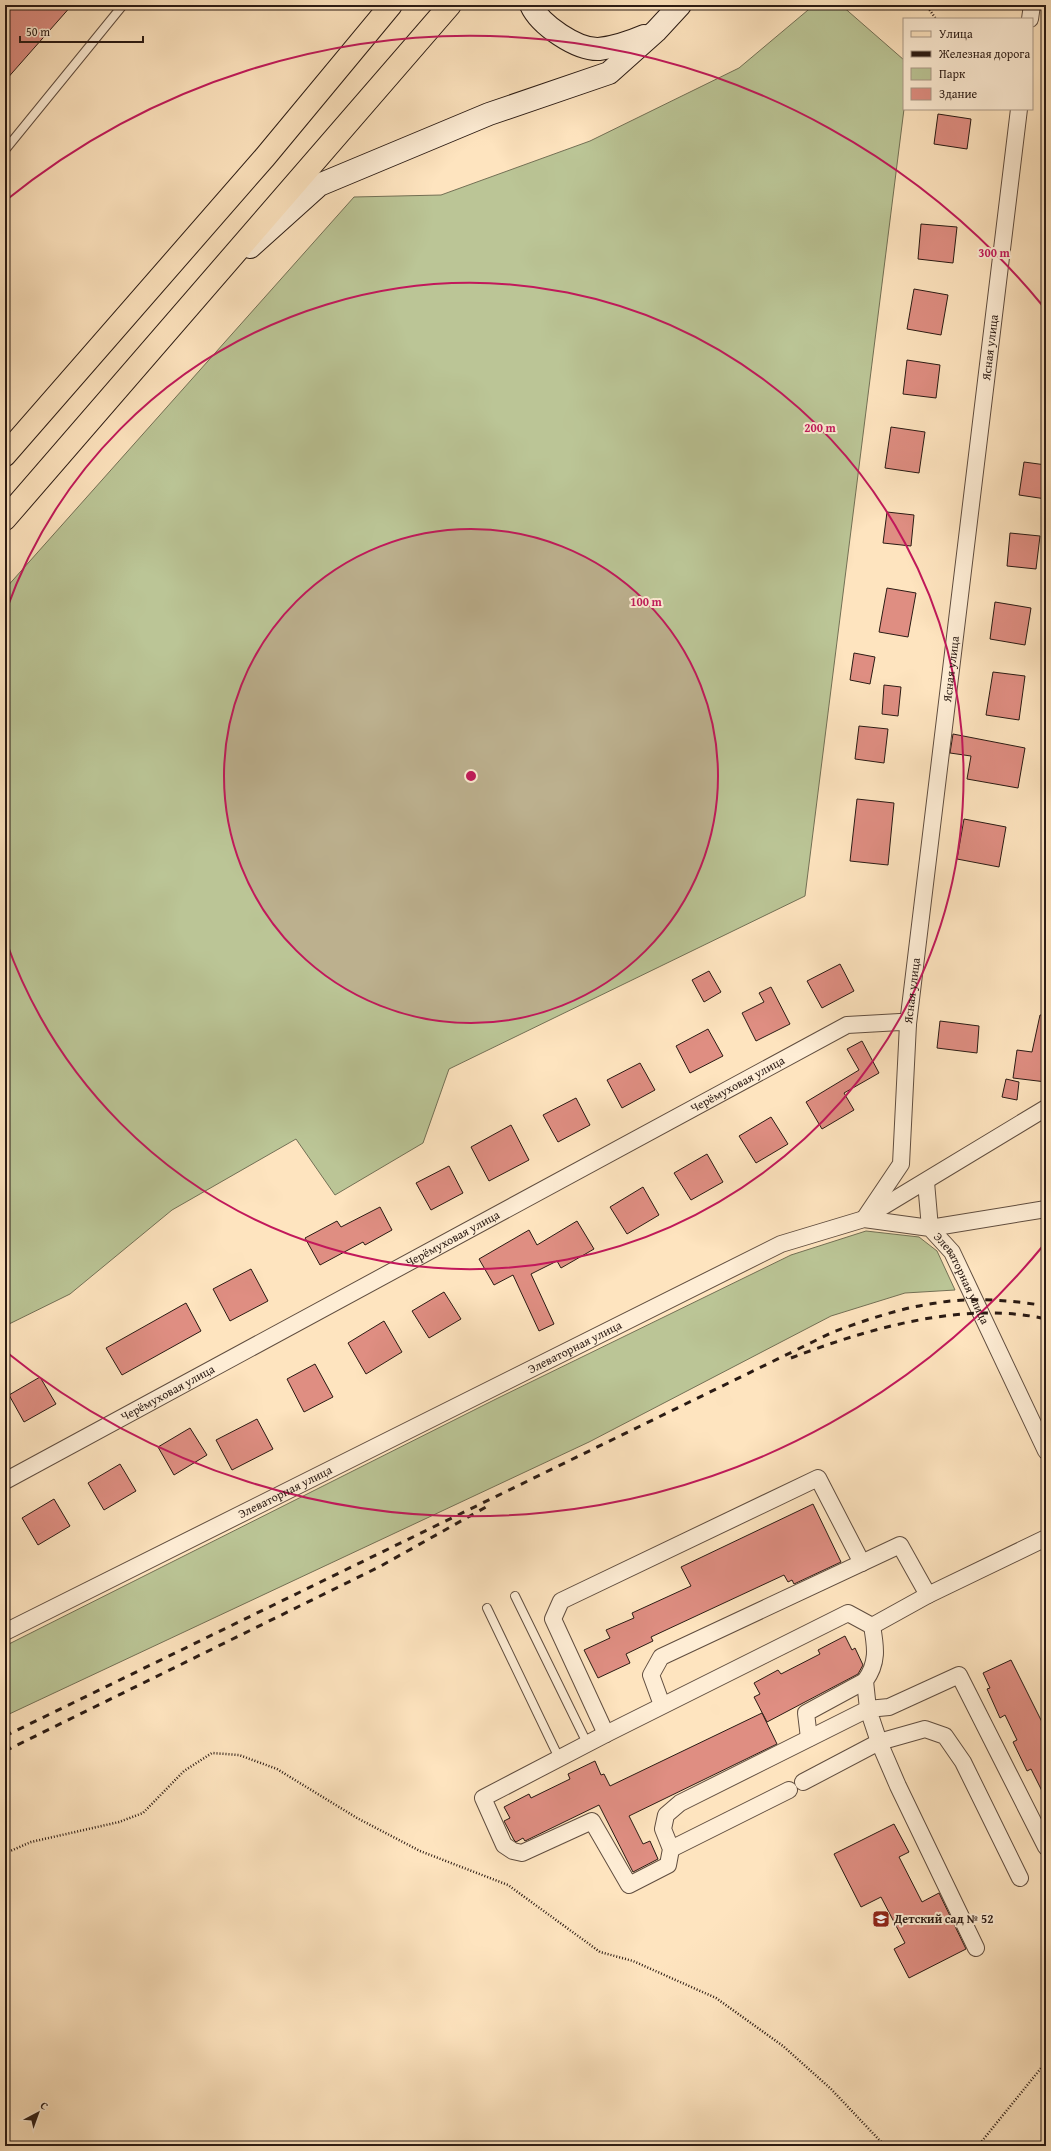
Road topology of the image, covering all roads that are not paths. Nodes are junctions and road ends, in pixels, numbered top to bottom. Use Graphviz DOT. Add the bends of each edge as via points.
graph roads {
  1 [pos="123,5"];
  2 [pos="391,5"];
  3 [pos="450,5"];
  4 [pos="531,5"];
  5 [pos="680,5"];
  6 [pos="1032,5"];
  7 [pos="1030,18"];
  8 [pos="656,31"];
  9 [pos="1020,110"];
  10 [pos="5,150"];
  11 [pos="206,286"];
  12 [pos="5,455"];
  13 [pos="5,519"];
  14 [pos="908,1024"];
  15 [pos="1046,1108"];
  16 [pos="926,1182"];
  17 [pos="1046,1209"];
  18 [pos="864,1218"];
  19 [pos="930,1228"];
  20 [pos="1046,1451"];
  21 [pos="5,1481"];
  22 [pos="1046,1538"];
  23 [pos="862,1563"];
  24 [pos="928,1595"];
  25 [pos="515,1596"];
  26 [pos="487,1608"];
  27 [pos="872,1626"];
  28 [pos="5,1632"];
  29 [pos="865,1681"];
  30 [pos="662,1705"];
  31 [pos="868,1709"];
  32 [pos="606,1734"];
  33 [pos="809,1738"];
  34 [pos="879,1742"];
  35 [pos="587,1744"];
  36 [pos="559,1758"];
  37 [pos="803,1782"];
  38 [pos="789,1790"];
  39 [pos="1046,1847"];
  40 [pos="671,1850"];
  41 [pos="1020,1878"];
  42 [pos="976,1948"];
  1 -- 10 [label="lane"];
  2 -- 12 [label="main road" via="265,157"];
  3 -- 11 [label="main road"];
  4 -- 8 [label="street" via="542,21 563,37 598,49 624,44"];
  5 -- 8 [label="street"];
  6 -- 7 [label="street"];
  8 -- 11 [label="street" via="609,73 490,114 319,185"];
  9 -- 14 [label="street, Ясная улица"];
  11 -- 13 [label="main road"];
  14 -- 18 [label="street, Ясная улица" via="902,1164"];
  14 -- 21 [label="street, Черёмуховая улица" via="900,1022 847,1025"];
  15 -- 16 [label="street"];
  16 -- 18 [label="street"];
  16 -- 19 [label="street"];
  17 -- 19 [label="street"];
  18 -- 19 [label="street, Элеваторная улица"];
  18 -- 28 [label="street, Элеваторная улица" via="781,1244"];
  19 -- 20 [label="street, Элеваторная улица" via="952,1252"];
  22 -- 24 [label="street"];
  23 -- 24 [label="street" via="900,1545"];
  23 -- 30 [label="street" via="661,1657 651,1675"];
  23 -- 32 [label="street" via="818,1478 561,1601 553,1618"];
  24 -- 27 [label="street"];
  25 -- 35 [label="lane"];
  26 -- 36 [label="lane"];
  27 -- 29 [label="street" via="876,1647 873,1670"];
  27 -- 30 [label="street" via="848,1613"];
  29 -- 31 [label="street"];
  29 -- 33 [label="street" via="806,1713"];
  30 -- 32 [label="street"];
  31 -- 33 [label="street"];
  31 -- 34 [label="street"];
  31 -- 39 [label="street" via="889,1707 959,1675"];
  32 -- 35 [label="street"];
  33 -- 40 [label="street" via="680,1803 666,1816 663,1829"];
  34 -- 37 [label="street"];
  34 -- 41 [label="street" via="925,1729 945,1736 963,1762"];
  34 -- 42 [label="street"];
  35 -- 36 [label="street"];
  36 -- 40 [label="street" via="483,1798 504,1845 522,1853 592,1821 629,1885 668,1865"];
  38 -- 40 [label="street"];
}
